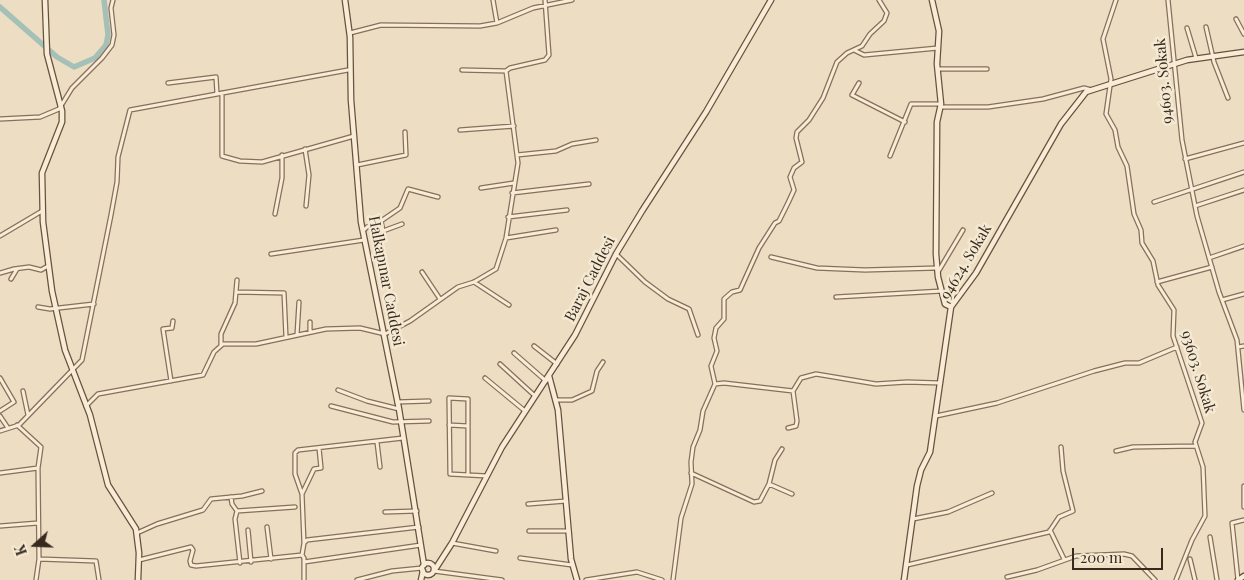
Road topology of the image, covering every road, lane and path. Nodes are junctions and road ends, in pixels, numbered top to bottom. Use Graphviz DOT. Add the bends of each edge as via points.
graph roads {
  1 [pos="44,0"];
  2 [pos="113,0"];
  3 [pos="345,0"];
  4 [pos="493,0"];
  5 [pos="545,0"];
  6 [pos="572,0"];
  7 [pos="771,0"];
  8 [pos="879,0"];
  9 [pos="932,0"];
  10 [pos="1116,0"];
  11 [pos="1168,0"];
  12 [pos="545,5"];
  13 [pos="1236,19"];
  14 [pos="497,23"];
  15 [pos="1206,27"];
  16 [pos="1187,28"];
  17 [pos="350,33"];
  18 [pos="1244,34"];
  19 [pos="938,48"];
  20 [pos="854,50"];
  21 [pos="1244,52"];
  22 [pos="1213,56"];
  23 [pos="1196,58"];
  24 [pos="1174,64"];
  25 [pos="938,69"];
  26 [pos="987,69"];
  27 [pos="348,70"];
  28 [pos="462,70"];
  29 [pos="506,71"];
  30 [pos="168,83"];
  31 [pos="859,83"];
  32 [pos="1111,83"];
  33 [pos="1092,90"];
  34 [pos="222,93"];
  35 [pos="217,94"];
  36 [pos="1228,98"];
  37 [pos="61,106"];
  38 [pos="941,106"];
  39 [pos="0,120"];
  40 [pos="905,122"];
  41 [pos="514,126"];
  42 [pos="460,130"];
  43 [pos="404,132"];
  44 [pos="354,136"];
  45 [pos="596,140"];
  46 [pos="1244,143"];
  47 [pos="305,149"];
  48 [pos="517,154"];
  49 [pos="282,155"];
  50 [pos="890,156"];
  51 [pos="1185,159"];
  52 [pos="357,165"];
  53 [pos="1244,172"];
  54 [pos="514,183"];
  55 [pos="589,184"];
  56 [pos="481,188"];
  57 [pos="1191,190"];
  58 [pos="1244,190"];
  59 [pos="512,194"];
  60 [pos="438,197"];
  61 [pos="1154,202"];
  62 [pos="306,206"];
  63 [pos="1195,206"];
  64 [pos="567,210"];
  65 [pos="42,211"];
  66 [pos="275,214"];
  67 [pos="508,217"];
  68 [pos="381,221"];
  69 [pos="402,224"];
  70 [pos="556,230"];
  71 [pos="963,230"];
  72 [pos="363,232"];
  73 [pos="0,236"];
  74 [pos="506,238"];
  75 [pos="364,240"];
  76 [pos="1244,246"];
  77 [pos="271,254"];
  78 [pos="616,254"];
  79 [pos="771,257"];
  80 [pos="1209,258"];
  81 [pos="48,266"];
  82 [pos="1212,267"];
  83 [pos="17,269"];
  84 [pos="937,270"];
  85 [pos="422,272"];
  86 [pos="0,273"];
  87 [pos="11,279"];
  88 [pos="237,280"];
  89 [pos="474,282"];
  90 [pos="1157,282"];
  91 [pos="942,291"];
  92 [pos="236,292"];
  93 [pos="1244,294"];
  94 [pos="836,296"];
  95 [pos="440,299"];
  96 [pos="1222,300"];
  97 [pos="299,302"];
  98 [pos="94,304"];
  99 [pos="509,305"];
  100 [pos="38,307"];
  101 [pos="951,307"];
  102 [pos="55,308"];
  103 [pos="173,321"];
  104 [pos="310,322"];
  105 [pos="310,332"];
  106 [pos="384,334"];
  107 [pos="298,335"];
  108 [pos="698,335"];
  109 [pos="286,337"];
  110 [pos="221,345"];
  111 [pos="534,346"];
  112 [pos="1244,346"];
  113 [pos="1238,347"];
  114 [pos="1177,348"];
  115 [pos="514,353"];
  116 [pos="603,362"];
  117 [pos="500,364"];
  118 [pos="557,364"];
  119 [pos="73,369"];
  120 [pos="549,376"];
  121 [pos="0,378"];
  122 [pos="485,378"];
  123 [pos="171,381"];
  124 [pos="546,381"];
  125 [pos="715,384"];
  126 [pos="941,384"];
  127 [pos="338,390"];
  128 [pos="23,391"];
  129 [pos="792,391"];
  130 [pos="535,396"];
  131 [pos="556,400"];
  132 [pos="429,401"];
  133 [pos="397,402"];
  134 [pos="86,406"];
  135 [pos="331,406"];
  136 [pos="399,409"];
  137 [pos="1244,410"];
  138 [pos="0,411"];
  139 [pos="525,411"];
  140 [pos="0,416"];
  141 [pos="28,416"];
  142 [pos="936,416"];
  143 [pos="429,421"];
  144 [pos="401,423"];
  145 [pos="449,425"];
  146 [pos="16,426"];
  147 [pos="468,426"];
  148 [pos="8,428"];
  149 [pos="788,428"];
  150 [pos="0,431"];
  151 [pos="404,438"];
  152 [pos="377,442"];
  153 [pos="1196,446"];
  154 [pos="1060,447"];
  155 [pos="319,448"];
  156 [pos="782,449"];
  157 [pos="1116,451"];
  158 [pos="380,467"];
  159 [pos="38,468"];
  160 [pos="0,473"];
  161 [pos="468,474"];
  162 [pos="691,474"];
  163 [pos="486,476"];
  164 [pos="768,484"];
  165 [pos="1244,486"];
  166 [pos="262,491"];
  167 [pos="992,493"];
  168 [pos="302,494"];
  169 [pos="792,494"];
  170 [pos="231,497"];
  171 [pos="566,501"];
  172 [pos="528,504"];
  173 [pos="295,507"];
  174 [pos="1244,507"];
  175 [pos="417,510"];
  176 [pos="236,511"];
  177 [pos="385,512"];
  178 [pos="913,519"];
  179 [pos="1244,520"];
  180 [pos="38,523"];
  181 [pos="1,526"];
  182 [pos="267,527"];
  183 [pos="419,527"];
  184 [pos="1050,529"];
  185 [pos="248,530"];
  186 [pos="0,531"];
  187 [pos="528,531"];
  188 [pos="569,531"];
  189 [pos="137,533"];
  190 [pos="1210,537"];
  191 [pos="304,543"];
  192 [pos="452,543"];
  193 [pos="421,545"];
  194 [pos="496,551"];
  195 [pos="302,555"];
  196 [pos="520,558"];
  197 [pos="39,559"];
  198 [pos="271,559"];
  199 [pos="1064,559"];
  200 [pos="1190,559"];
  201 [pos="139,560"];
  202 [pos="251,562"];
  203 [pos="304,562"];
  204 [pos="240,563"];
  205 [pos="572,565"];
  206 [pos="907,565"];
  207 [pos="423,568"];
  208 [pos="433,572"];
  209 [pos="623,573"];
  210 [pos="1244,576"];
  211 [pos="1007,577"];
  212 [pos="475,578"];
  213 [pos="36,580"];
  214 [pos="99,580"];
  215 [pos="138,580"];
  216 [pos="304,580"];
  217 [pos="357,580"];
  218 [pos="421,580"];
  219 [pos="428,580"];
  220 [pos="502,580"];
  221 [pos="576,580"];
  222 [pos="586,580"];
  223 [pos="623,580"];
  224 [pos="662,580"];
  225 [pos="673,580"];
  226 [pos="903,580"];
  227 [pos="1155,580"];
  228 [pos="1176,580"];
  229 [pos="1195,580"];
  230 [pos="1217,580"];
  231 [pos="1238,580"];
  1 -- 37 [label="street" via="47,54"];
  2 -- 37 [label="street" via="112,45 72,88"];
  3 -- 17 [label="street, Halkapınar Caddesi"];
  4 -- 14 [label="street"];
  5 -- 12 [label="street"];
  6 -- 12 [label="street"];
  7 -- 78 [label="street, Baraj Caddesi" via="706,112"];
  8 -- 20 [label="street" via="886,13 884,21 862,46"];
  9 -- 19 [label="street" via="939,31"];
  10 -- 32 [label="street, 93603. Sokak" via="1103,39"];
  11 -- 24 [label="street, 94603. Sokak"];
  12 -- 14 [label="street"];
  12 -- 29 [label="street" via="549,55 545,60"];
  13 -- 18 [label="street"];
  14 -- 17 [label="street" via="480,26 381,26"];
  15 -- 22 [label="street"];
  16 -- 23 [label="street"];
  17 -- 44 [label="street, Halkapınar Caddesi"];
  19 -- 20 [label="street" via="864,55"];
  19 -- 25 [label="street"];
  20 -- 125 [label="street" via="837,62 822,98 809,120 797,132 802,162 790,177 794,190 779,221 759,248 740,290 724,299 724,319 716,328 717,351 711,366"];
  21 -- 22 [label="street, 94624. Sokak"];
  22 -- 23 [label="street, 94624. Sokak"];
  22 -- 36 [label="street"];
  23 -- 24 [label="street, 94624. Sokak"];
  24 -- 32 [label="street, 94624. Sokak"];
  24 -- 51 [label="street, 94603. Sokak" via="1178,121"];
  25 -- 26 [label="street"];
  25 -- 38 [label="street"];
  27 -- 34 [label="street"];
  28 -- 29 [label="street"];
  29 -- 41 [label="street"];
  30 -- 35 [label="street" via="216,77"];
  31 -- 40 [label="street" via="852,95"];
  32 -- 33 [label="street, 94624. Sokak"];
  32 -- 90 [label="street, 93603. Sokak" via="1106,114 1127,166 1134,214 1143,245 1153,261"];
  33 -- 38 [label="street" via="1084,88 988,108"];
  33 -- 101 [label="street, 94624. Sokak" via="1086,92 1061,124 976,273"];
  34 -- 35 [label="street"];
  34 -- 49 [label="street" via="222,156 262,162"];
  35 -- 98 [label="street" via="130,110 118,157 117,182"];
  37 -- 39 [label="street" via="40,117"];
  37 -- 65 [label="street" via="62,122 42,173"];
  38 -- 40 [label="street" via="911,104"];
  38 -- 84 [label="street" via="937,122"];
  40 -- 50 [label="street"];
  41 -- 42 [label="street"];
  41 -- 48 [label="street"];
  43 -- 52 [label="street" via="406,155"];
  44 -- 47 [label="street"];
  44 -- 52 [label="street, Halkapınar Caddesi"];
  45 -- 48 [label="street" via="572,144 556,151"];
  46 -- 51 [label="street"];
  47 -- 49 [label="street"];
  47 -- 62 [label="street" via="309,175"];
  48 -- 54 [label="street"];
  49 -- 66 [label="street" via="282,178"];
  51 -- 57 [label="street, 94603. Sokak"];
  52 -- 72 [label="street, Halkapınar Caddesi"];
  53 -- 57 [label="street"];
  54 -- 56 [label="street"];
  54 -- 59 [label="street"];
  55 -- 59 [label="street"];
  57 -- 61 [label="street"];
  57 -- 63 [label="street, 94603. Sokak"];
  58 -- 63 [label="street"];
  59 -- 67 [label="street"];
  60 -- 68 [label="street" via="408,189 400,208"];
  63 -- 80 [label="street, 94603. Sokak"];
  64 -- 67 [label="street"];
  65 -- 73 [label="street"];
  65 -- 81 [label="street"];
  67 -- 74 [label="street"];
  68 -- 69 [label="street" via="383,231"];
  68 -- 72 [label="street"];
  70 -- 74 [label="street"];
  71 -- 84 [label="street"];
  72 -- 75 [label="street, Halkapınar Caddesi"];
  74 -- 89 [label="street" via="496,269"];
  75 -- 77 [label="street"];
  75 -- 106 [label="street, Halkapınar Caddesi"];
  76 -- 80 [label="street"];
  78 -- 108 [label="street" via="645,282 689,309"];
  78 -- 118 [label="street, Baraj Caddesi"];
  79 -- 84 [label="street" via="817,268"];
  80 -- 82 [label="street, 94603. Sokak"];
  81 -- 83 [label="street" via="41,270"];
  81 -- 102 [label="street"];
  82 -- 90 [label="street"];
  82 -- 96 [label="street, 94603. Sokak"];
  83 -- 86 [label="street"];
  83 -- 87 [label="street"];
  84 -- 91 [label="street"];
  85 -- 95 [label="street"];
  88 -- 92 [label="street"];
  89 -- 95 [label="street" via="458,286"];
  89 -- 99 [label="street"];
  90 -- 114 [label="street, 93603. Sokak" via="1174,310 1172,332"];
  91 -- 94 [label="street"];
  91 -- 101 [label="street" via="945,304"];
  92 -- 109 [label="street" via="284,293"];
  92 -- 110 [label="street" via="235,303 221,334"];
  93 -- 96 [label="street"];
  95 -- 106 [label="street" via="404,325"];
  96 -- 113 [label="street, 94603. Sokak"];
  97 -- 107 [label="street"];
  98 -- 102 [label="street"];
  98 -- 119 [label="street" via="82,360"];
  100 -- 102 [label="street"];
  101 -- 126 [label="street, 94624. Sokak"];
  102 -- 119 [label="street"];
  103 -- 123 [label="street" via="172,328 163,329"];
  104 -- 105 [label="street"];
  105 -- 106 [label="street" via="360,328"];
  105 -- 107 [label="street"];
  106 -- 133 [label="street, Halkapınar Caddesi"];
  107 -- 109 [label="street"];
  109 -- 110 [label="street" via="256,344"];
  110 -- 123 [label="street" via="203,375"];
  111 -- 118 [label="street"];
  112 -- 113 [label="street"];
  113 -- 137 [label="street, 94603. Sokak"];
  114 -- 142 [label="street" via="1139,363 1094,371 1006,401"];
  114 -- 153 [label="street, 93603. Sokak" via="1202,424 1195,439"];
  115 -- 124 [label="street"];
  116 -- 131 [label="street" via="597,370 592,391 572,400"];
  117 -- 130 [label="street"];
  118 -- 120 [label="street, Baraj Caddesi"];
  119 -- 134 [label="street"];
  119 -- 141 [label="street"];
  120 -- 124 [label="street, Baraj Caddesi"];
  120 -- 131 [label="street"];
  121 -- 138 [label="street" via="14,402"];
  122 -- 139 [label="street"];
  123 -- 134 [label="street" via="98,394"];
  124 -- 130 [label="street, Baraj Caddesi"];
  125 -- 129 [label="street"];
  125 -- 162 [label="street" via="693,447"];
  126 -- 129 [label="street" via="876,384 816,374 801,378"];
  126 -- 142 [label="street, 94624. Sokak"];
  127 -- 136 [label="street"];
  128 -- 141 [label="street"];
  129 -- 149 [label="street" via="798,420 796,426"];
  130 -- 139 [label="street, Baraj Caddesi"];
  131 -- 171 [label="street"];
  132 -- 133 [label="street"];
  133 -- 136 [label="street, Halkapınar Caddesi"];
  134 -- 189 [label="street" via="108,486"];
  135 -- 144 [label="street"];
  136 -- 144 [label="street, Halkapınar Caddesi"];
  139 -- 163 [label="street, Baraj Caddesi"];
  140 -- 148 [label="street"];
  141 -- 146 [label="street"];
  142 -- 178 [label="street, 94624. Sokak" via="930,452 917,486"];
  143 -- 144 [label="street"];
  144 -- 151 [label="street, Halkapınar Caddesi"];
  145 -- 147 [label="street"];
  145 -- 147 [label="street" via="449,398 468,399"];
  145 -- 161 [label="street" via="450,474"];
  146 -- 148 [label="street"];
  146 -- 159 [label="street" via="41,447"];
  147 -- 161 [label="street"];
  148 -- 150 [label="street"];
  151 -- 152 [label="street"];
  151 -- 175 [label="street, Halkapınar Caddesi"];
  152 -- 155 [label="street"];
  152 -- 158 [label="street"];
  153 -- 157 [label="street" via="1133,447"];
  153 -- 228 [label="street, 93603. Sokak" via="1202,467 1204,516"];
  154 -- 184 [label="street" via="1073,511 1059,517"];
  155 -- 168 [label="street" via="321,468 314,470"];
  155 -- 168 [label="street" via="295,453 295,474"];
  156 -- 164 [label="street"];
  159 -- 160 [label="street"];
  159 -- 180 [label="street"];
  161 -- 163 [label="street"];
  162 -- 164 [label="street" via="754,502 760,501"];
  162 -- 225 [label="street" via="692,484 677,538"];
  163 -- 192 [label="street, Baraj Caddesi"];
  164 -- 169 [label="street"];
  165 -- 174 [label="street"];
  166 -- 170 [label="street"];
  167 -- 178 [label="street" via="948,512"];
  168 -- 191 [label="street"];
  170 -- 176 [label="street"];
  170 -- 189 [label="street" via="211,499 203,510"];
  171 -- 172 [label="street"];
  171 -- 188 [label="street"];
  173 -- 176 [label="street"];
  175 -- 177 [label="street"];
  175 -- 183 [label="street, Halkapınar Caddesi"];
  176 -- 204 [label="street"];
  178 -- 206 [label="street, 94624. Sokak"];
  179 -- 231 [label="street" via="1232,523"];
  180 -- 181 [label="street"];
  180 -- 197 [label="street"];
  181 -- 186 [label="street"];
  182 -- 198 [label="street"];
  183 -- 191 [label="street"];
  183 -- 193 [label="street, Halkapınar Caddesi"];
  184 -- 199 [label="street"];
  184 -- 206 [label="street" via="1009,542"];
  185 -- 202 [label="street"];
  187 -- 188 [label="street"];
  188 -- 205 [label="street"];
  189 -- 201 [label="street"];
  190 -- 230 [label="street"];
  191 -- 195 [label="street"];
  192 -- 194 [label="street"];
  192 -- 208 [label="street, Baraj Caddesi"];
  193 -- 203 [label="street"];
  193 -- 207 [label="street, Halkapınar Caddesi"];
  195 -- 198 [label="street"];
  195 -- 203 [label="street"];
  196 -- 205 [label="street"];
  197 -- 213 [label="street"];
  197 -- 214 [label="street" via="96,561"];
  198 -- 202 [label="street"];
  199 -- 211 [label="street"];
  199 -- 227 [label="street" via="1124,554 1132,556"];
  200 -- 229 [label="street"];
  201 -- 204 [label="street" via="191,547 192,565"];
  201 -- 215 [label="street"];
  202 -- 204 [label="street"];
  203 -- 216 [label="street"];
  205 -- 221 [label="street"];
  206 -- 226 [label="street, 94624. Sokak"];
  207 -- 208 [label="street" via="428,575"];
  207 -- 208 [label="street" via="432,565"];
  207 -- 217 [label="street" via="392,571"];
  207 -- 218 [label="street"];
  208 -- 212 [label="street"];
  208 -- 219 [label="street, Baraj Caddesi"];
  209 -- 222 [label="street"];
  209 -- 223 [label="street"];
  209 -- 224 [label="street" via="637,572"];
  210 -- 231 [label="street"];
  212 -- 220 [label="street"];
}
